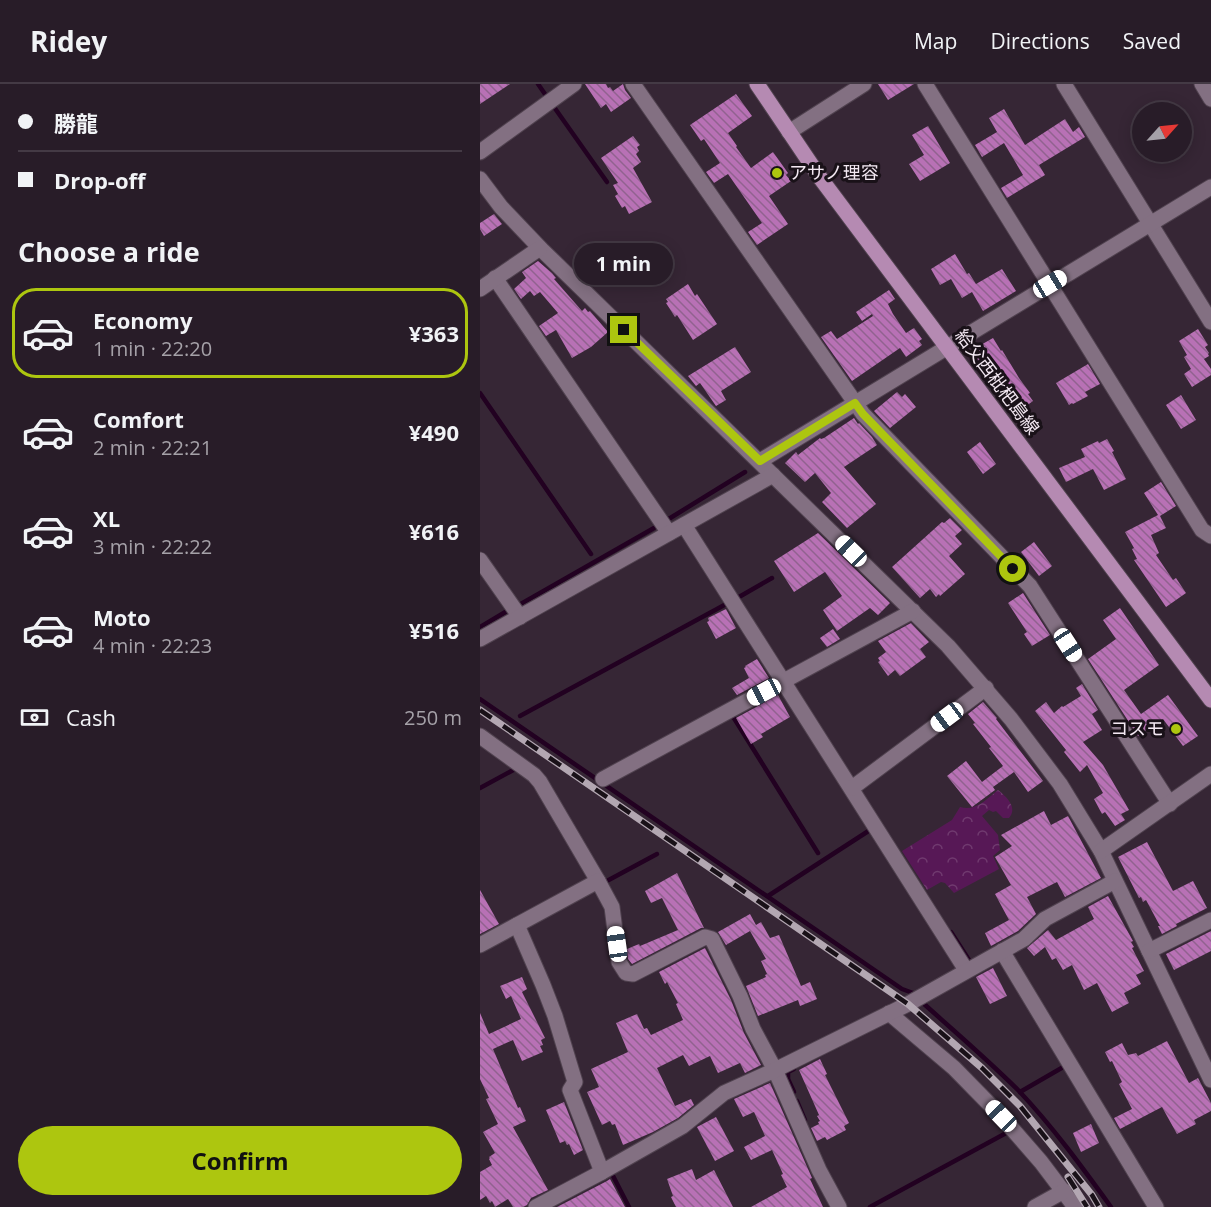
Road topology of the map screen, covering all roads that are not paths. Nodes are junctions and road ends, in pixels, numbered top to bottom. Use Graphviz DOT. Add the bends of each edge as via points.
graph roads {
  1 [pos="574,84"];
  2 [pos="633,84"];
  3 [pos="757,84"];
  4 [pos="864,84"];
  5 [pos="925,84"];
  6 [pos="1064,84"];
  7 [pos="1202,84"];
  8 [pos="1211,99"];
  9 [pos="789,132"];
  10 [pos="480,152"];
  11 [pos="480,179"];
  12 [pos="1211,187"];
  13 [pos="1150,224"];
  14 [pos="540,248"];
  15 [pos="495,279"];
  16 [pos="1050,284"];
  17 [pos="480,289"];
  18 [pos="1211,322"];
  19 [pos="947,347"];
  20 [pos="855,403"];
  21 [pos="760,461"];
  22 [pos="773,475"];
  23 [pos="684,525"];
  24 [pos="669,533"];
  25 [pos="1211,536"];
  26 [pos="480,560"];
  27 [pos="913,611"];
  28 [pos="520,617"];
  29 [pos="480,639"];
  30 [pos="784,681"];
  31 [pos="986,688"];
  32 [pos="1211,700"];
  33 [pos="480,736"];
  34 [pos="1211,774"];
  35 [pos="603,778"];
  36 [pos="852,788"];
  37 [pos="1170,804"];
  38 [pos="1101,851"];
  39 [pos="598,881"];
  40 [pos="1115,881"];
  41 [pos="1211,920"];
  42 [pos="516,925"];
  43 [pos="480,945"];
  44 [pos="1002,951"];
  45 [pos="1149,951"];
  46 [pos="966,970"];
  47 [pos="889,1013"];
  48 [pos="775,1070"];
  49 [pos="1210,1073"];
  50 [pos="602,1172"];
  51 [pos="1064,1191"];
  52 [pos="536,1207"];
  53 [pos="839,1207"];
  54 [pos="1035,1207"];
  55 [pos="1075,1207"];
  56 [pos="1156,1207"];
  1 -- 10 [label="street"];
  2 -- 20 [label="street"];
  3 -- 9 [label="main road, 給父西枇杷島線"];
  4 -- 9 [label="street"];
  5 -- 16 [label="street"];
  6 -- 13 [label="street"];
  7 -- 8 [label="street"];
  9 -- 19 [label="main road, 給父西枇杷島線"];
  11 -- 14 [label="street"];
  12 -- 13 [label="street"];
  13 -- 16 [label="street"];
  13 -- 18 [label="street"];
  14 -- 15 [label="street"];
  14 -- 21 [label="street"];
  15 -- 17 [label="street"];
  15 -- 24 [label="street"];
  16 -- 19 [label="street"];
  16 -- 25 [label="street" via="1202,530"];
  19 -- 20 [label="street"];
  19 -- 32 [label="main road, 給父西枇杷島線"];
  20 -- 21 [label="street"];
  20 -- 37 [label="street" via="1029,586"];
  21 -- 22 [label="street"];
  22 -- 23 [label="street"];
  22 -- 27 [label="street"];
  23 -- 24 [label="street"];
  23 -- 30 [label="street"];
  24 -- 28 [label="street"];
  26 -- 28 [label="street"];
  27 -- 30 [label="street"];
  27 -- 31 [label="street"];
  28 -- 29 [label="street"];
  30 -- 35 [label="street"];
  30 -- 36 [label="street"];
  31 -- 36 [label="street"];
  31 -- 38 [label="street" via="1060,784"];
  33 -- 39 [label="street" via="534,774"];
  34 -- 37 [label="street"];
  36 -- 46 [label="street"];
  37 -- 38 [label="street"];
  38 -- 40 [label="street"];
  39 -- 42 [label="street"];
  39 -- 48 [label="street" via="612,906 619,962 626,973 633,974 705,937 712,939"];
  40 -- 44 [label="street" via="1046,919 1024,939"];
  40 -- 45 [label="street"];
  41 -- 45 [label="street"];
  42 -- 43 [label="street"];
  42 -- 50 [label="street" via="555,1016 575,1082 570,1090"];
  44 -- 46 [label="street"];
  44 -- 56 [label="street"];
  45 -- 49 [label="street"];
  46 -- 47 [label="street"];
  47 -- 48 [label="street"];
  47 -- 51 [label="street" via="961,1075"];
  48 -- 50 [label="street" via="724,1093 682,1126"];
  48 -- 53 [label="street"];
  50 -- 52 [label="street"];
  51 -- 54 [label="street"];
  51 -- 55 [label="street"];
}
